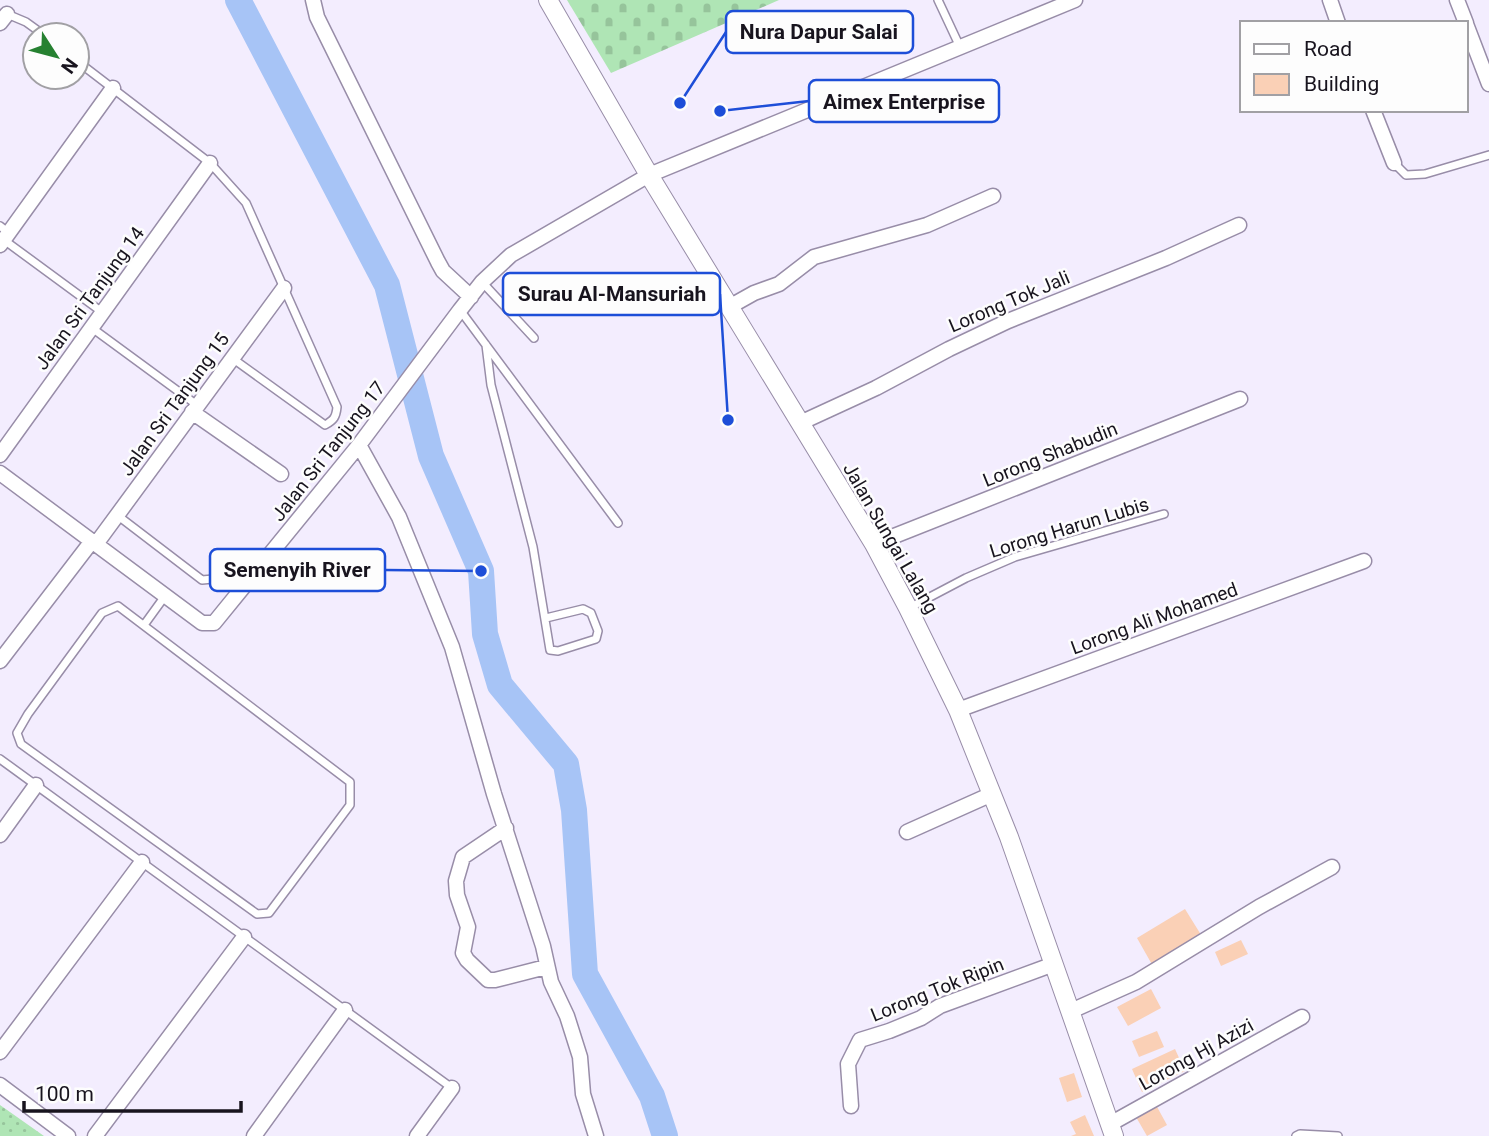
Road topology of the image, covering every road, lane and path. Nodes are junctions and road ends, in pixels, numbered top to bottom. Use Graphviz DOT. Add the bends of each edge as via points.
graph roads {
  1 [pos="313,0"];
  2 [pos="548,0"];
  3 [pos="938,0"];
  4 [pos="1075,0"];
  5 [pos="1330,0"];
  6 [pos="1457,0"];
  7 [pos="1337,21"];
  8 [pos="1465,21"];
  9 [pos="1468,28"];
  10 [pos="960,47"];
  11 [pos="91,72"];
  12 [pos="1489,84"];
  13 [pos="113,88"];
  14 [pos="1374,112"];
  15 [pos="1489,155"];
  16 [pos="210,163"];
  17 [pos="1394,163"];
  18 [pos="649,175"];
  19 [pos="993,196"];
  20 [pos="1238,225"];
  21 [pos="3,236"];
  22 [pos="482,282"];
  23 [pos="284,288"];
  24 [pos="471,297"];
  25 [pos="730,307"];
  26 [pos="460,310"];
  27 [pos="103,312"];
  28 [pos="92,328"];
  29 [pos="534,338"];
  30 [pos="486,345"];
  31 [pos="232,357"];
  32 [pos="1240,399"];
  33 [pos="195,408"];
  34 [pos="800,423"];
  35 [pos="359,445"];
  36 [pos="0,455"];
  37 [pos="0,473"];
  38 [pos="281,474"];
  39 [pos="1164,514"];
  40 [pos="117,515"];
  41 [pos="618,523"];
  42 [pos="94,542"];
  43 [pos="874,544"];
  44 [pos="1364,561"];
  45 [pos="222,575"];
  46 [pos="166,595"];
  47 [pos="908,608"];
  48 [pos="546,618"];
  49 [pos="144,625"];
  50 [pos="0,661"];
  51 [pos="958,710"];
  52 [pos="0,759"];
  53 [pos="36,785"];
  54 [pos="992,794"];
  55 [pos="506,828"];
  56 [pos="906,832"];
  57 [pos="0,835"];
  58 [pos="142,862"];
  59 [pos="1332,867"];
  60 [pos="244,937"];
  61 [pos="1054,964"];
  62 [pos="546,967"];
  63 [pos="345,1010"];
  64 [pos="1071,1012"];
  65 [pos="1302,1017"];
  66 [pos="0,1052"];
  67 [pos="0,1085"];
  68 [pos="452,1088"];
  69 [pos="851,1106"];
  70 [pos="1112,1130"];
  71 [pos="68,1136"];
  72 [pos="95,1136"];
  73 [pos="254,1136"];
  74 [pos="418,1136"];
  75 [pos="596,1136"];
  76 [pos="1296,1136"];
  77 [pos="1338,1136"];
  1 -- 24 [label="street" via="317,17 438,262"];
  2 -- 18 [label="street, Jalan Sungai Lalang"];
  3 -- 10 [label="lane"];
  4 -- 10 [label="street, Jalan Sri Tanjung 17"];
  5 -- 7 [label="street"];
  6 -- 8 [label="street"];
  9 -- 12 [label="street"];
  10 -- 18 [label="street, Jalan Sri Tanjung 17"];
  11 -- 13 [label="lane"];
  13 -- 16 [label="lane"];
  13 -- 21 [label="street"];
  14 -- 17 [label="street"];
  15 -- 17 [label="lane" via="1425,174 1406,175"];
  16 -- 23 [label="lane" via="246,203"];
  16 -- 27 [label="street, Jalan Sri Tanjung 14"];
  18 -- 22 [label="street, Jalan Sri Tanjung 17" via="511,255"];
  18 -- 25 [label="street, Jalan Sungai Lalang"];
  19 -- 25 [label="street" via="928,225 814,257 779,284"];
  20 -- 34 [label="street, Lorong Tok Jali" via="1008,321"];
  21 -- 27 [label="lane"];
  22 -- 24 [label="street, Jalan Sri Tanjung 17"];
  22 -- 29 [label="lane"];
  23 -- 31 [label="street, Jalan Sri Tanjung 15"];
  23 -- 31 [label="lane" via="337,407 332,421 326,425"];
  24 -- 26 [label="street, Jalan Sri Tanjung 17"];
  25 -- 34 [label="street, Jalan Sungai Lalang"];
  26 -- 30 [label="lane"];
  26 -- 35 [label="street, Jalan Sri Tanjung 17"];
  27 -- 28 [label="street, Jalan Sri Tanjung 14"];
  28 -- 33 [label="lane"];
  28 -- 36 [label="street, Jalan Sri Tanjung 14"];
  30 -- 41 [label="lane"];
  30 -- 48 [label="lane" via="491,385 533,547"];
  31 -- 33 [label="street, Jalan Sri Tanjung 15"];
  32 -- 43 [label="street, Lorong Shabudin"];
  33 -- 38 [label="street"];
  33 -- 40 [label="street, Jalan Sri Tanjung 15"];
  34 -- 43 [label="street, Jalan Sungai Lalang"];
  35 -- 46 [label="street, Jalan Sri Tanjung 17" via="214,623 202,622"];
  35 -- 55 [label="street" via="398,516 443,622"];
  37 -- 42 [label="street, Jalan Sri Tanjung 17"];
  39 -- 47 [label="lane, Lorong Harun Lubis" via="1015,557"];
  40 -- 42 [label="street, Jalan Sri Tanjung 15"];
  40 -- 45 [label="lane" via="202,580"];
  42 -- 46 [label="street, Jalan Sri Tanjung 17"];
  42 -- 50 [label="street, Jalan Sri Tanjung 15"];
  43 -- 47 [label="street, Jalan Sungai Lalang"];
  44 -- 51 [label="street, Lorong Ali Mohamed"];
  46 -- 49 [label="lane"];
  47 -- 51 [label="street, Jalan Sungai Lalang"];
  48 -- 48 [label="lane" via="550,650 596,639 591,612 583,609"];
  49 -- 49 [label="lane" via="349,782 350,805 269,913 257,914 21,744 17,733 28,714 102,613 118,606"];
  51 -- 54 [label="street, Jalan Sungai Lalang"];
  52 -- 53 [label="lane"];
  53 -- 57 [label="street"];
  53 -- 58 [label="lane"];
  54 -- 56 [label="street"];
  54 -- 61 [label="street, Jalan Sungai Lalang"];
  55 -- 62 [label="street"];
  55 -- 62 [label="street" via="463,857 456,881 468,927 463,953 488,980"];
  58 -- 60 [label="lane"];
  58 -- 66 [label="street"];
  59 -- 64 [label="street" via="1136,982"];
  60 -- 63 [label="lane"];
  60 -- 72 [label="street"];
  61 -- 64 [label="street, Jalan Sungai Lalang"];
  61 -- 69 [label="street, Lorong Tok Ripin" via="860,1040 848,1064"];
  62 -- 75 [label="street" via="580,1057 583,1094"];
  63 -- 68 [label="lane"];
  63 -- 73 [label="street"];
  64 -- 70 [label="street, Jalan Sungai Lalang"];
  65 -- 70 [label="street, Lorong Hj Azizi"];
  67 -- 71 [label="street"];
  68 -- 74 [label="street"];
  76 -- 77 [label="lane"];
}
